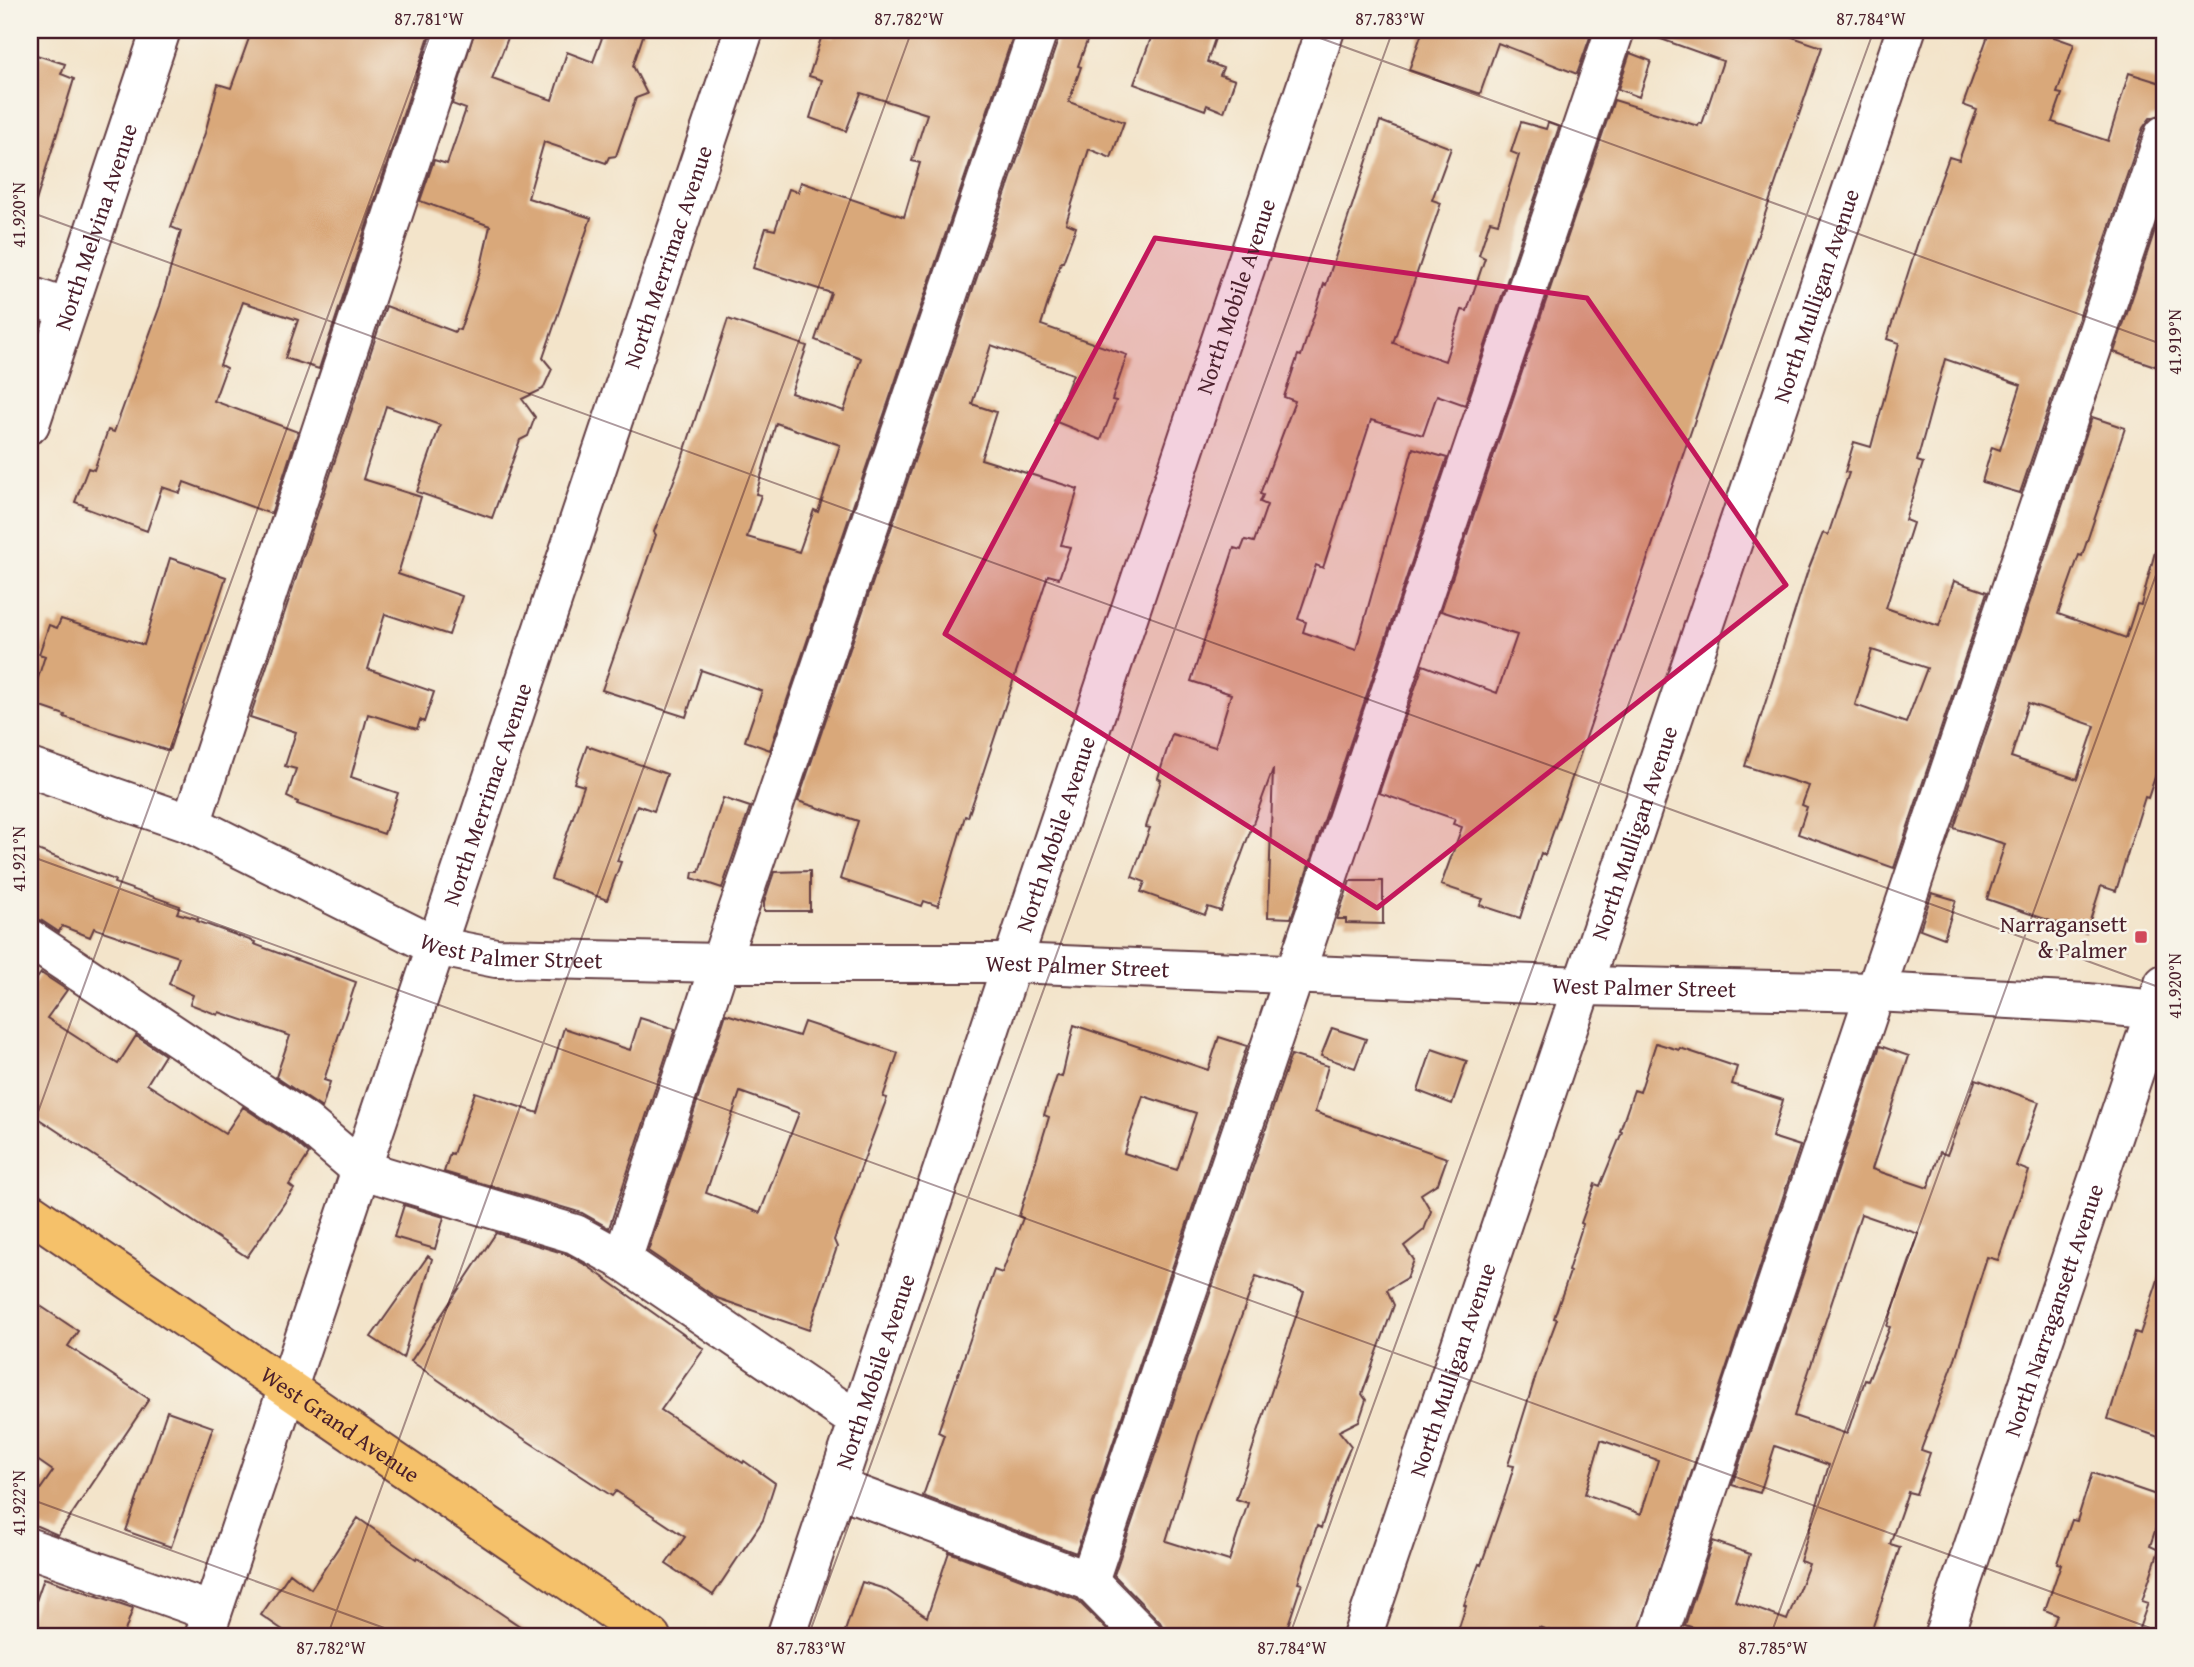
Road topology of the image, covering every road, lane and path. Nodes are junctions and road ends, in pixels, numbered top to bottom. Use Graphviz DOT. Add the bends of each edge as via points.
graph roads {
  1 [pos="161,30"];
  2 [pos="454,30"];
  3 [pos="744,30"];
  4 [pos="1038,30"];
  5 [pos="1325,30"];
  6 [pos="1615,30"];
  7 [pos="1906,30"];
  8 [pos="2164,135"];
  9 [pos="30,296"];
  10 [pos="68,309"];
  11 [pos="30,424"];
  12 [pos="30,768"];
  13 [pos="191,824"];
  14 [pos="30,939"];
  15 [pos="435,946"];
  16 [pos="720,962"];
  17 [pos="1012,963"];
  18 [pos="1297,974"];
  19 [pos="1583,986"];
  20 [pos="1875,992"];
  21 [pos="2161,1002"];
  22 [pos="360,1170"];
  23 [pos="30,1212"];
  24 [pos="622,1260"];
  25 [pos="287,1386"];
  26 [pos="858,1421"];
  27 [pos="836,1487"];
  28 [pos="30,1548"];
  29 [pos="1089,1581"];
  30 [pos="208,1625"];
  31 [pos="651,1637"];
  32 [pos="786,1637"];
  33 [pos="1144,1637"];
  34 [pos="1363,1637"];
  35 [pos="1658,1637"];
  36 [pos="1943,1637"];
  1 -- 10 [label="street, North Melvina Avenue"];
  2 -- 13 [label="street"];
  3 -- 15 [label="street, North Merrimac Avenue"];
  4 -- 16 [label="street"];
  5 -- 17 [label="street, North Mobile Avenue"];
  6 -- 18 [label="street"];
  7 -- 19 [label="street, North Mulligan Avenue"];
  8 -- 20 [label="street"];
  9 -- 10 [label="street"];
  10 -- 11 [label="street, North Melvina Avenue"];
  12 -- 13 [label="street, West Palmer Street"];
  13 -- 15 [label="street, West Palmer Street"];
  14 -- 22 [label="street" via="305,1122"];
  15 -- 16 [label="street, West Palmer Street" via="496,958"];
  15 -- 22 [label="street, North Merrimac Avenue"];
  16 -- 17 [label="street, West Palmer Street"];
  16 -- 24 [label="street"];
  17 -- 18 [label="street, West Palmer Street"];
  17 -- 26 [label="street, North Mobile Avenue"];
  18 -- 19 [label="street, West Palmer Street"];
  18 -- 29 [label="street"];
  19 -- 20 [label="street, West Palmer Street"];
  19 -- 34 [label="street, North Mulligan Avenue"];
  20 -- 21 [label="street, West Palmer Street" via="2087,1003"];
  20 -- 35 [label="street"];
  21 -- 36 [label="street, North Narragansett Avenue"];
  22 -- 24 [label="street" via="575,1234"];
  22 -- 25 [label="street, North Merrimac Avenue"];
  23 -- 25 [label="main road, West Grand Avenue"];
  24 -- 26 [label="street"];
  25 -- 30 [label="street, North Merrimac Avenue"];
  25 -- 31 [label="main road, West Grand Avenue"];
  26 -- 27 [label="street, North Mobile Avenue"];
  27 -- 29 [label="street"];
  27 -- 32 [label="street, North Mobile Avenue"];
  28 -- 30 [label="street"];
  29 -- 33 [label="street"];
}
